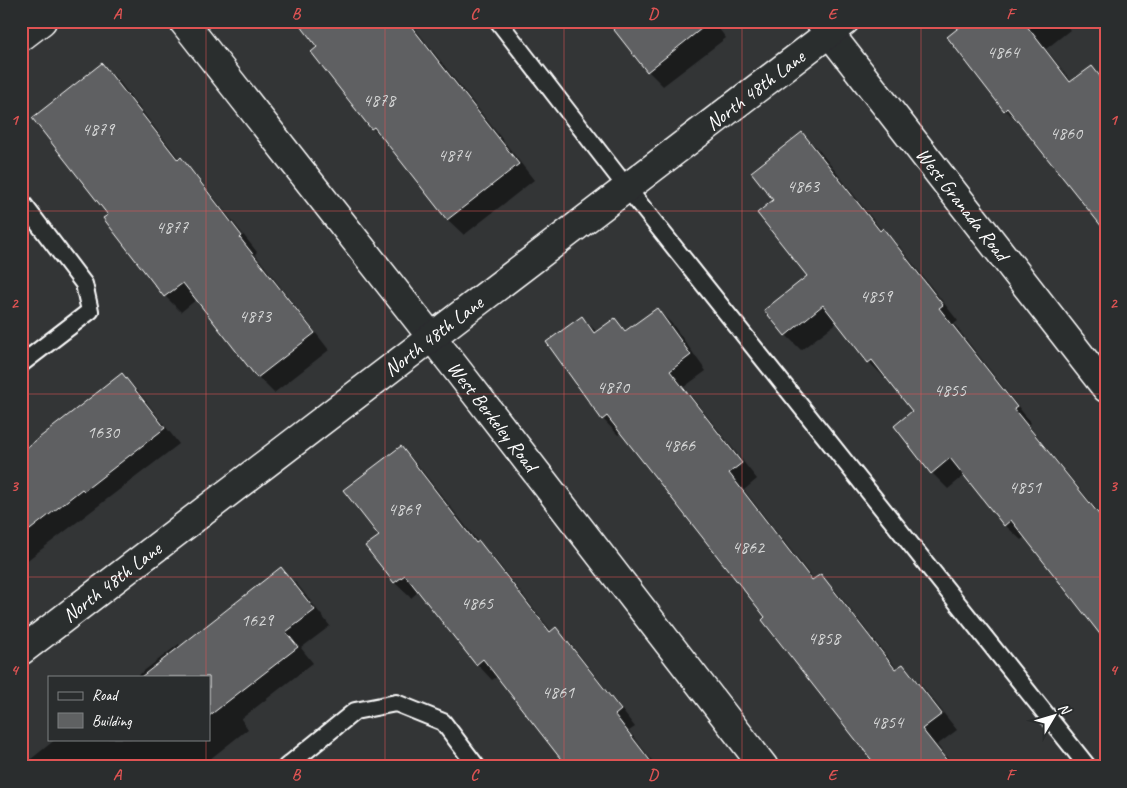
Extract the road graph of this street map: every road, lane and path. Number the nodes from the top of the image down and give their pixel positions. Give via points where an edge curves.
1 (42, 21) edge
2 (183, 21) edge
3 (498, 21) edge
4 (832, 25) edge
5 (21, 37) edge
6 (627, 188) junction
7 (21, 201) edge
8 (432, 337) junction
9 (21, 364) edge
10 (1106, 388) edge
11 (21, 651) edge
12 (286, 767) edge
13 (478, 767) edge
14 (764, 767) edge
15 (1088, 767) edge

1 - 5 street
2 - 8 street, West Berkeley Road
3 - 6 lane
4 - 6 street, North 48th Lane
4 - 10 street, West Granada Road
6 - 8 street, North 48th Lane
6 - 15 lane
7 - 9 lane via 84,284 90,311
8 - 11 street, North 48th Lane
8 - 14 street, West Berkeley Road
12 - 13 lane via 355,711 396,703 443,722

